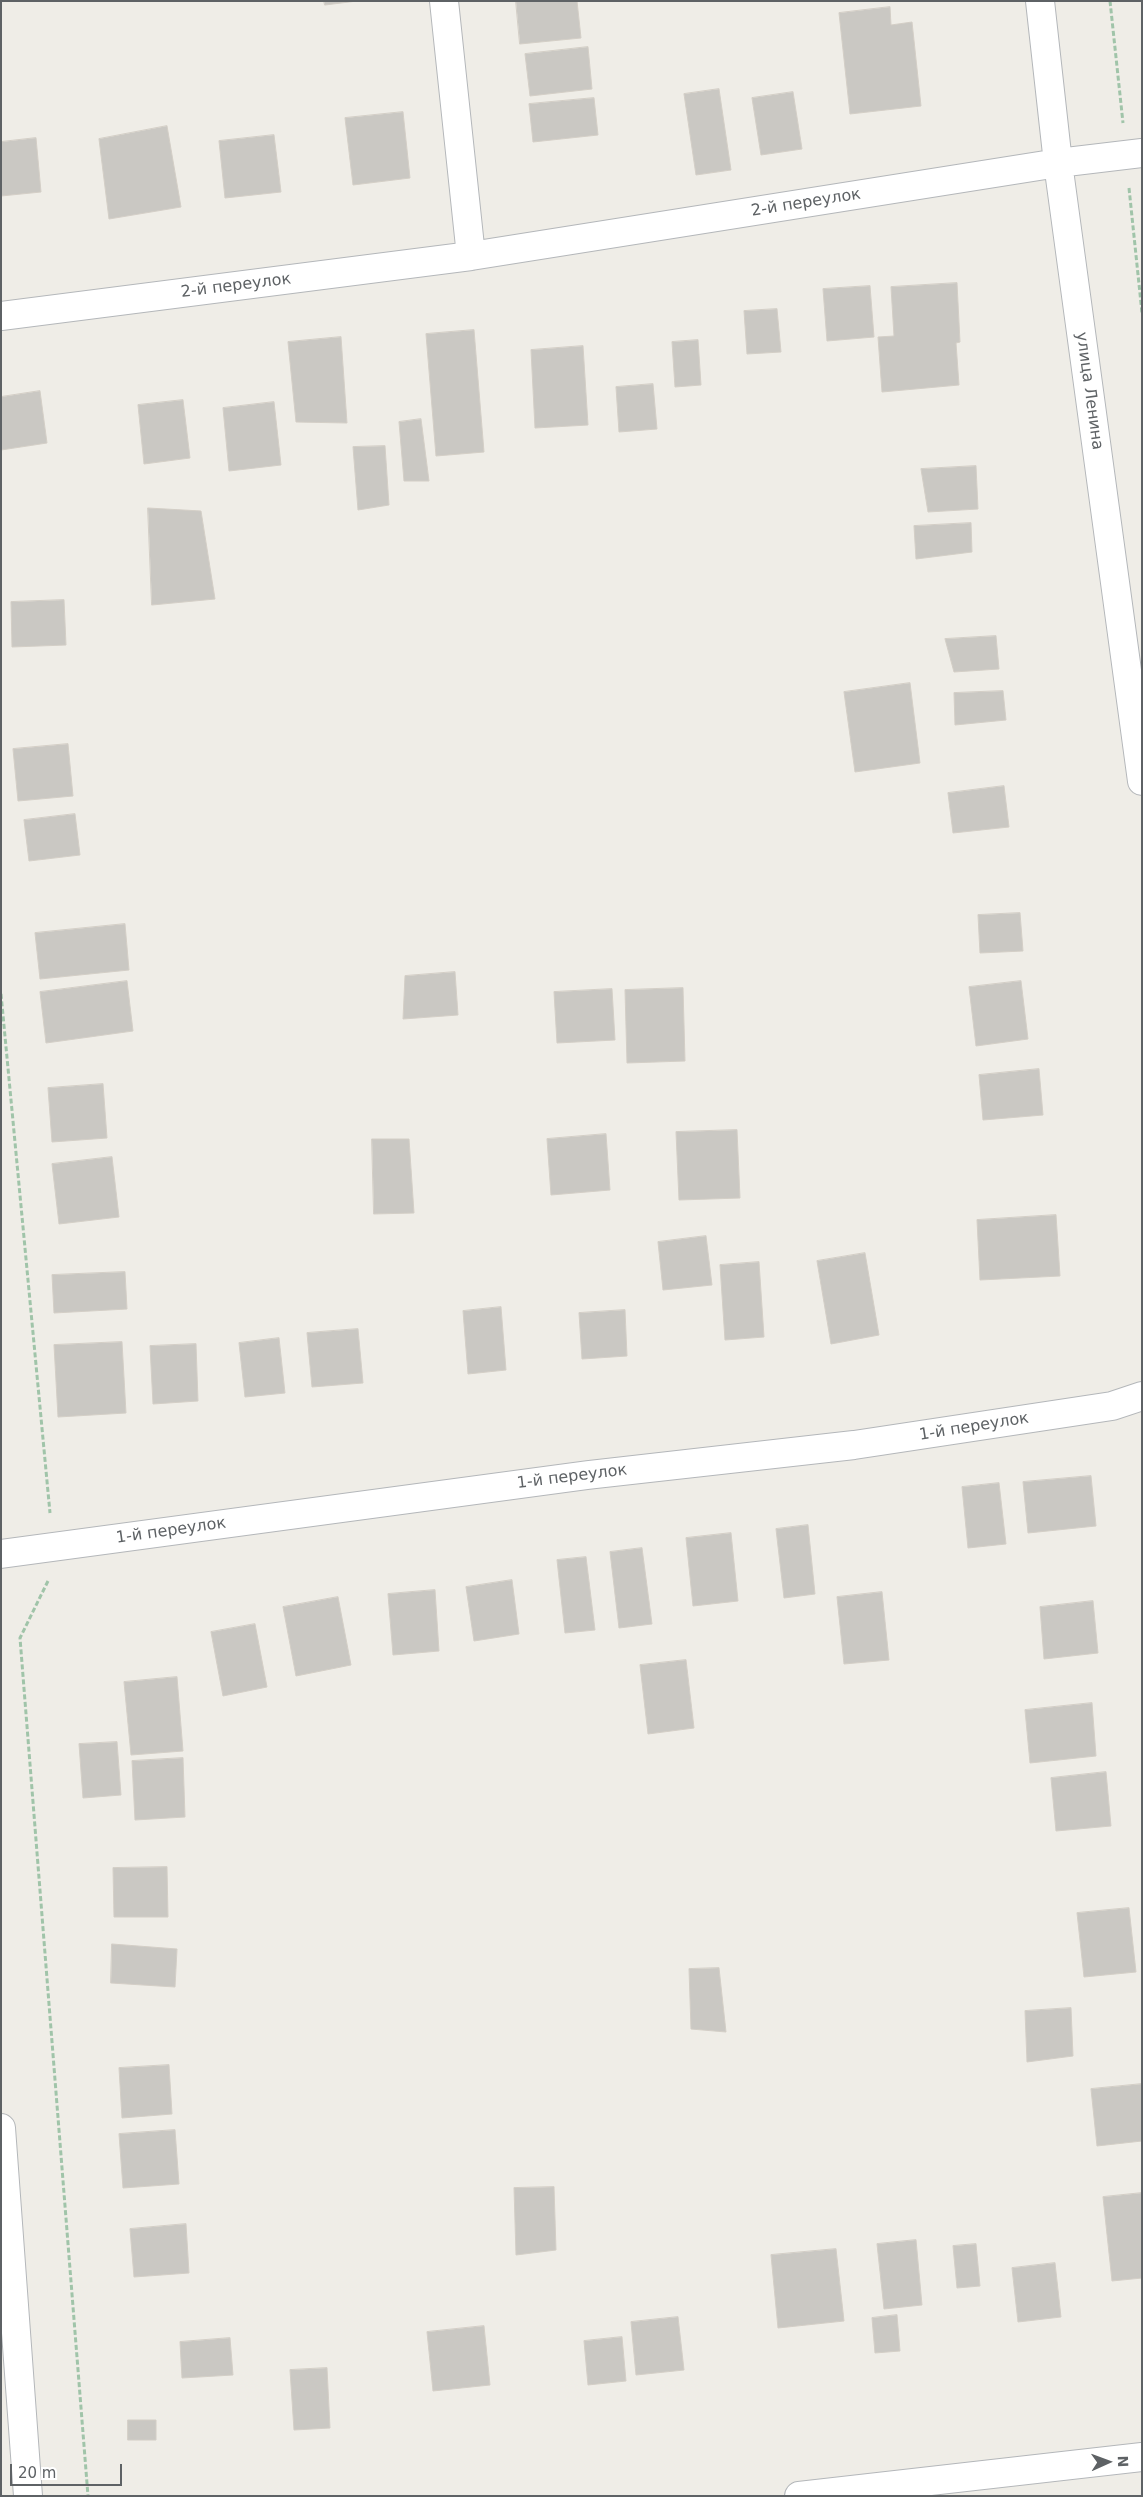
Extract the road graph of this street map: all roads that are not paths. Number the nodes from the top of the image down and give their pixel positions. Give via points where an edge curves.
1 (444, 1) edge
2 (1040, 1) edge
3 (1142, 153) edge
4 (1058, 163) junction
5 (471, 256) junction
6 (1, 316) edge
7 (1142, 781) edge
8 (1142, 1396) edge
9 (1, 1554) edge
10 (1, 2128) edge
11 (1142, 2457) edge
12 (28, 2496) edge
13 (800, 2496) edge

1 - 5 street
2 - 4 street, улица Ленина
3 - 4 street, 2-й переулок
4 - 5 street, 2-й переулок
4 - 7 street, улица Ленина
5 - 6 street, 2-й переулок
8 - 9 street, 1-й переулок via 1112,1406 854,1445 588,1475
10 - 12 street
11 - 13 street

